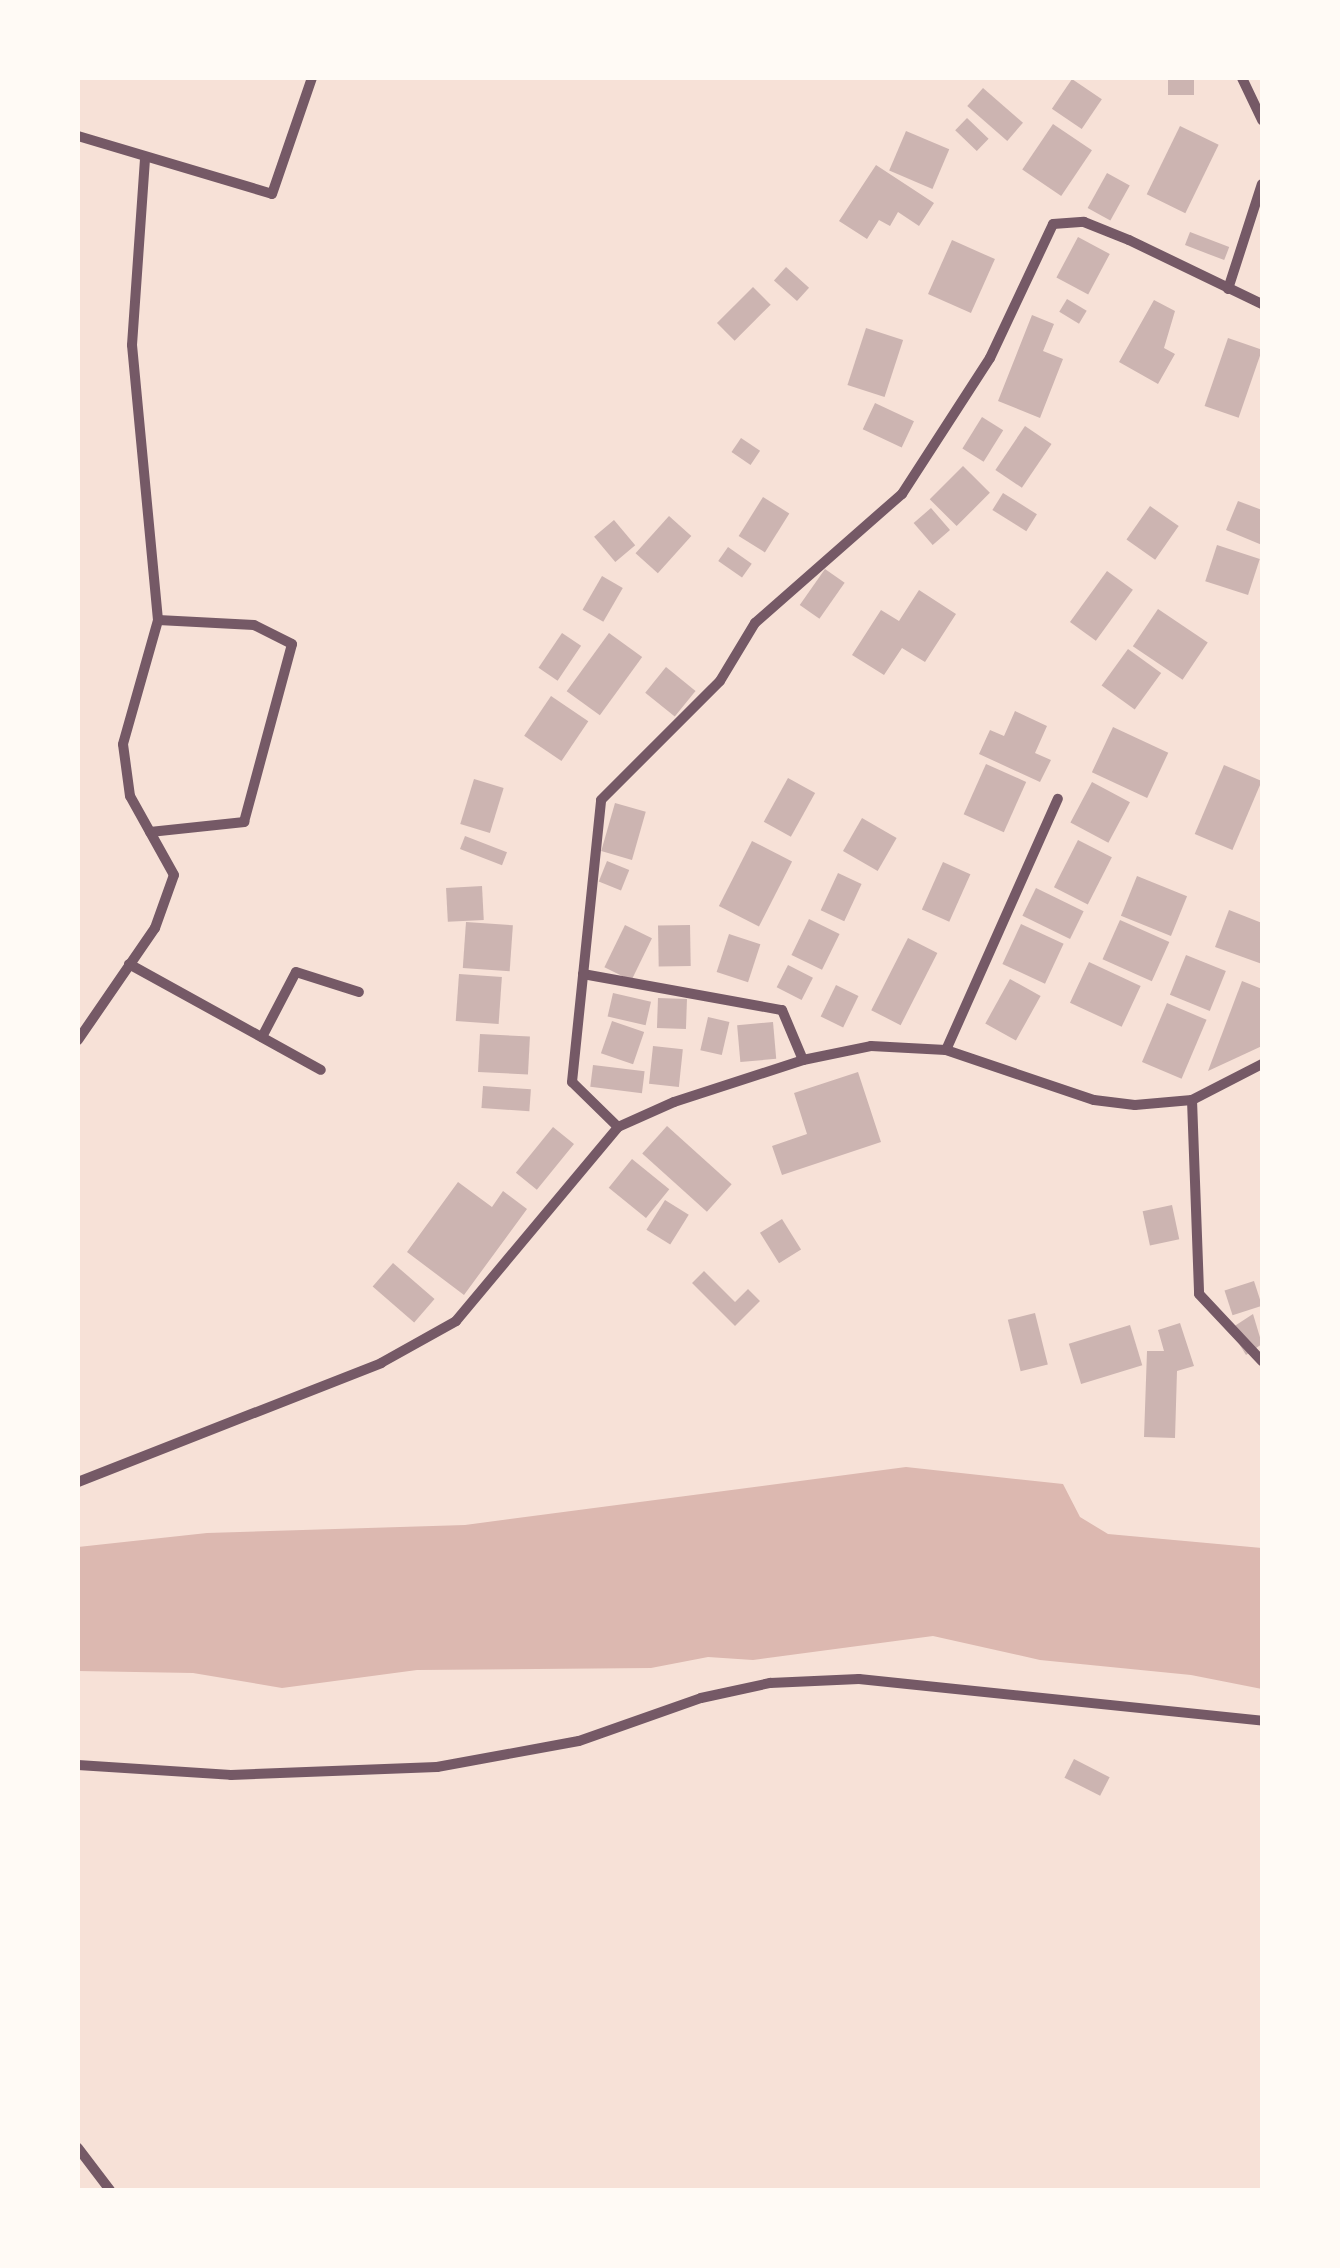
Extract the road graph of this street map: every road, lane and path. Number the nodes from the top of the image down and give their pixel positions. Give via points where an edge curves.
1 (312, 78) edge
2 (1242, 78) edge
3 (1262, 120) edge
4 (78, 136) edge
5 (145, 159) junction
6 (1262, 184) edge
7 (1228, 289) junction
8 (1262, 304) edge
9 (158, 620) junction
10 (1058, 798) dead end
11 (150, 832) junction
12 (129, 964) junction
13 (582, 974) junction
14 (358, 992) dead end
15 (262, 1038) junction
16 (78, 1040) edge
17 (946, 1050) junction
18 (803, 1060) junction
19 (1262, 1064) edge
20 (321, 1070) dead end
21 (1192, 1100) junction
22 (618, 1128) junction
23 (1262, 1361) edge
24 (78, 1482) edge
25 (1262, 1721) edge
26 (78, 1766) edge
27 (78, 2148) edge
28 (87, 2162) junction
29 (78, 2171) edge
30 (110, 2190) edge

1 - 5 street via 272,194
2 - 3 street
4 - 5 street
5 - 9 street via 132,345
6 - 7 street
7 - 8 street
7 - 13 street via 1099,228 1054,224 990,358 902,494 756,623 720,681 601,800
9 - 11 street via 123,744 130,796
9 - 11 street via 254,625 292,644 244,822
10 - 17 street
11 - 12 street via 174,875 155,928
12 - 15 street
12 - 16 street
13 - 18 street via 782,1010
13 - 22 street via 572,1082
14 - 15 street via 296,972
15 - 20 street
17 - 18 street via 871,1046
17 - 21 street via 1094,1100
18 - 22 street
19 - 21 street
21 - 23 street via 1199,1294
22 - 24 street via 456,1321 382,1363
25 - 26 street via 859,1680 806,1682 701,1698 579,1742 474,1763 232,1775
27 - 28 street
28 - 29 street
28 - 30 street

